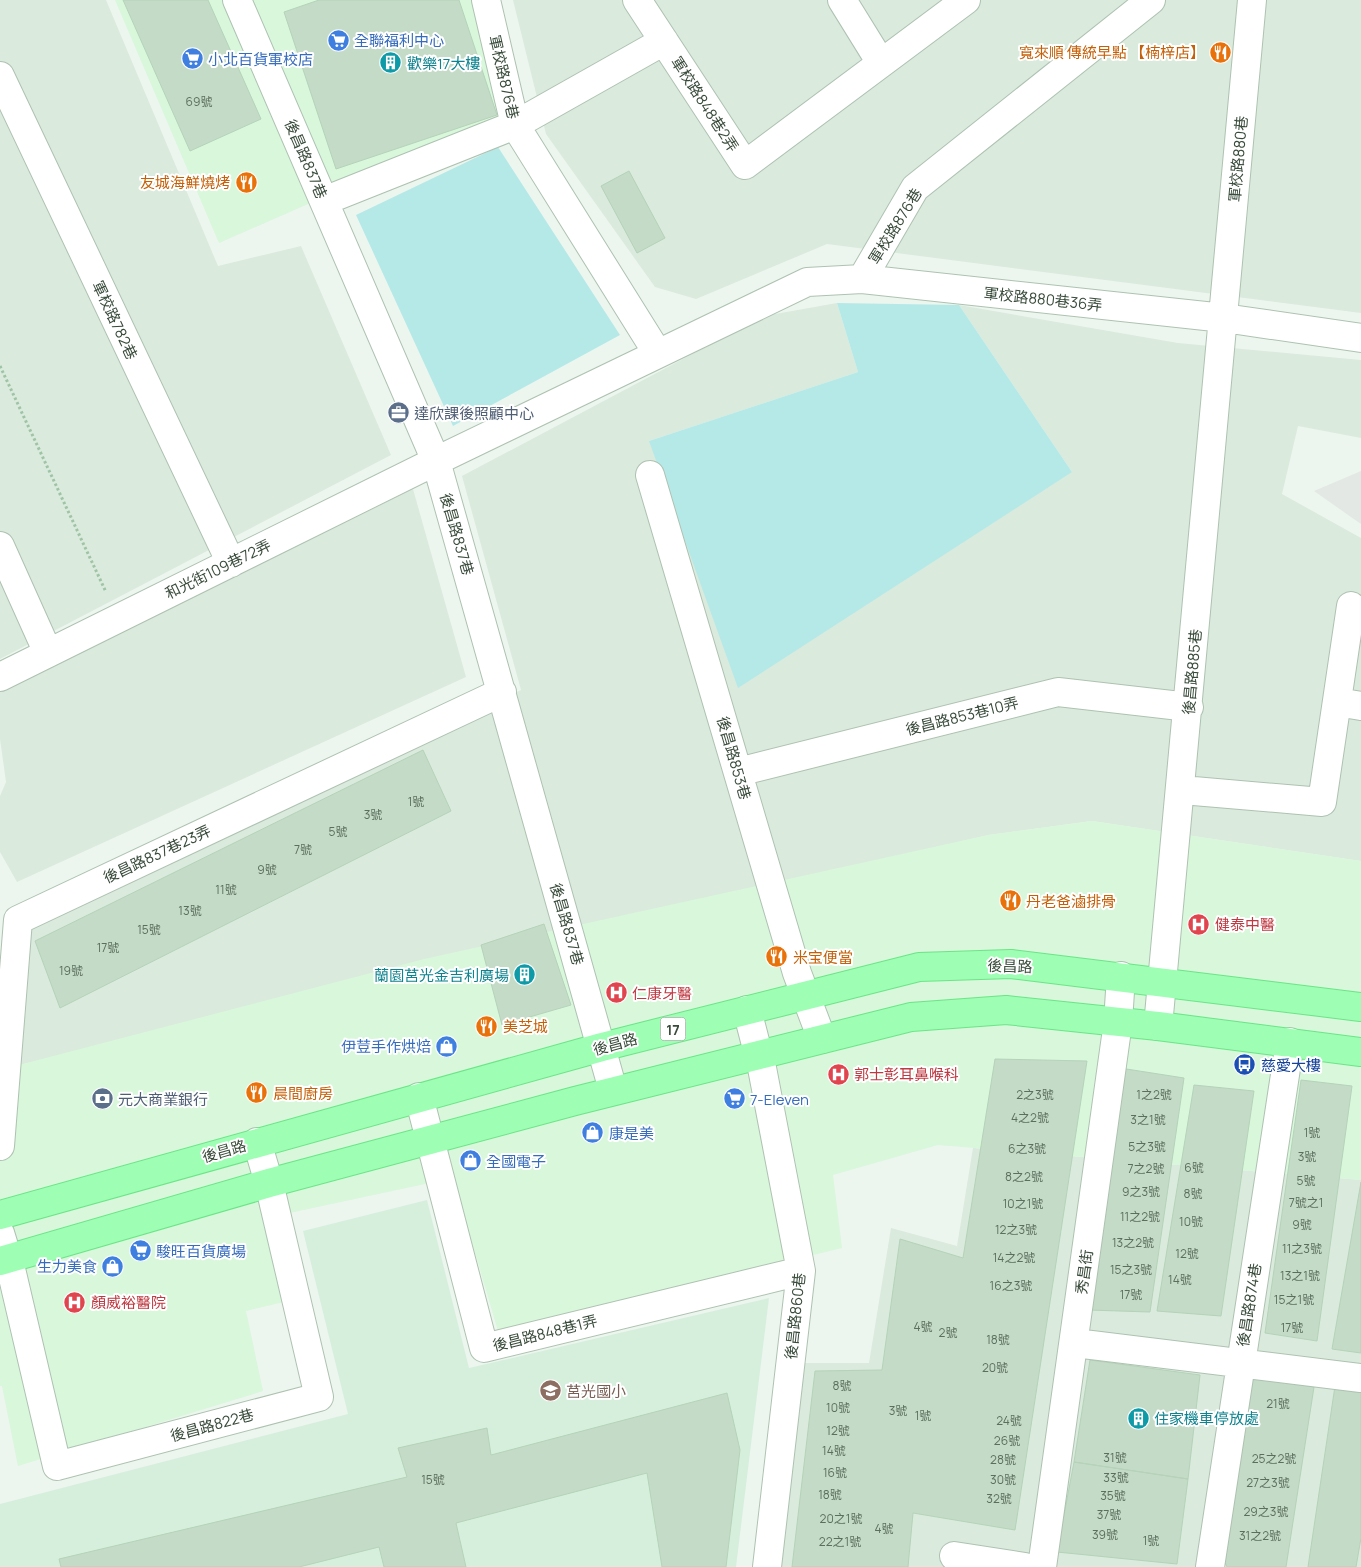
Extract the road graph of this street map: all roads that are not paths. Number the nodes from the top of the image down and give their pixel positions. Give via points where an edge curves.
1 (237, 0) edge
2 (486, 0) edge
3 (637, 0) edge
4 (842, 0) edge
5 (966, 0) edge
6 (1151, 0) edge
7 (1252, 0) edge
8 (664, 41) junction
9 (881, 64) junction
10 (0, 76) edge
11 (515, 124) junction
12 (324, 201) junction
13 (862, 279) junction
14 (1224, 318) junction
15 (1361, 338) edge
16 (658, 354) junction
17 (436, 461) junction
18 (650, 475) dead end
19 (0, 546) edge
20 (230, 563) junction
21 (1351, 606) dead end
22 (48, 653) junction
23 (0, 677) edge
24 (502, 692) junction
25 (1349, 704) edge
26 (1189, 707) junction
27 (738, 772) junction
28 (1182, 790) junction
29 (1121, 976) junction
30 (1164, 982) junction
31 (804, 996) junction
32 (1361, 1007) edge
33 (747, 1010) junction
34 (1118, 1022) junction
35 (1158, 1026) junction
36 (822, 1039) junction
37 (1290, 1042) junction
38 (602, 1047) junction
39 (1361, 1052) edge
40 (758, 1055) junction
41 (613, 1090) junction
42 (419, 1097) junction
43 (430, 1140) junction
44 (257, 1142) junction
45 (0, 1146) edge
46 (269, 1183) junction
47 (0, 1215) edge
48 (3, 1251) edge
49 (801, 1270) junction
50 (1075, 1343) junction
51 (1240, 1363) junction
52 (1361, 1378) edge
53 (954, 1556) dead end
54 (767, 1567) edge
55 (1025, 1567) edge
56 (1042, 1567) edge
57 (1210, 1567) edge

1 - 12 lane, 後昌路837巷
2 - 11 lane, 軍校路876巷
3 - 8 lane, 軍校路848巷2弄
4 - 9 lane
5 - 9 lane
6 - 13 lane, 軍校路876巷 via 915,188
7 - 14 lane, 軍校路880巷
8 - 9 lane, 軍校路848巷2弄 via 745,165
8 - 11 lane
10 - 20 lane, 軍校路782巷
11 - 12 lane
11 - 16 lane, 軍校路876巷
12 - 17 lane, 後昌路837巷
13 - 14 lane, 軍校路880巷36弄
13 - 16 lane, 軍校路876巷 via 807,282
14 - 15 lane, 軍校路880巷36弄
14 - 26 lane, 後昌路885巷
16 - 17 lane, 軍校路876巷
17 - 20 lane, 和光街109巷72弄
17 - 24 lane, 後昌路837巷
18 - 27 lane, 後昌路853巷
19 - 22 lane
20 - 22 lane, 和光街109巷72弄
21 - 25 lane
22 - 23 lane, 和光街109巷72弄
24 - 38 lane, 後昌路837巷
24 - 45 lane, 後昌路837巷23弄 via 18,920
25 - 28 lane via 1322,802
26 - 27 lane, 後昌路853巷10弄 via 1058,692
26 - 28 lane, 後昌路885巷
27 - 31 lane, 後昌路853巷
28 - 30 lane, 後昌路885巷
29 - 30 main road, 後昌路 / 17
29 - 31 main road, 後昌路 / 17 via 1011,964 920,967
29 - 34 lane, 秀昌街
30 - 32 main road, 後昌路 / 17
30 - 35 lane, 後昌路885巷
31 - 33 main road, 後昌路 / 17
31 - 36 lane, 後昌路853巷
33 - 38 main road, 後昌路 / 17
33 - 40 lane, 後昌路860巷
34 - 35 main road
34 - 36 main road via 1006,1010 911,1018
34 - 50 lane, 秀昌街
35 - 37 main road
36 - 40 main road
37 - 39 main road
37 - 51 lane, 後昌路874巷
38 - 41 lane, 後昌路837巷
38 - 42 main road, 後昌路 / 17
40 - 41 main road
40 - 49 lane, 後昌路860巷
41 - 43 main road
42 - 43 lane, 後昌路848巷1弄
42 - 44 main road, 後昌路 / 17
43 - 46 main road
43 - 49 lane, 後昌路848巷1弄 via 484,1348
44 - 46 lane, 後昌路822巷
44 - 47 main road, 後昌路 / 17
46 - 48 main road
46 - 48 lane, 後昌路822巷 via 319,1398 57,1466
49 - 54 lane, 後昌路860巷
50 - 51 lane
50 - 56 lane, 秀昌街
51 - 52 lane
51 - 57 lane, 後昌路874巷
53 - 55 lane

